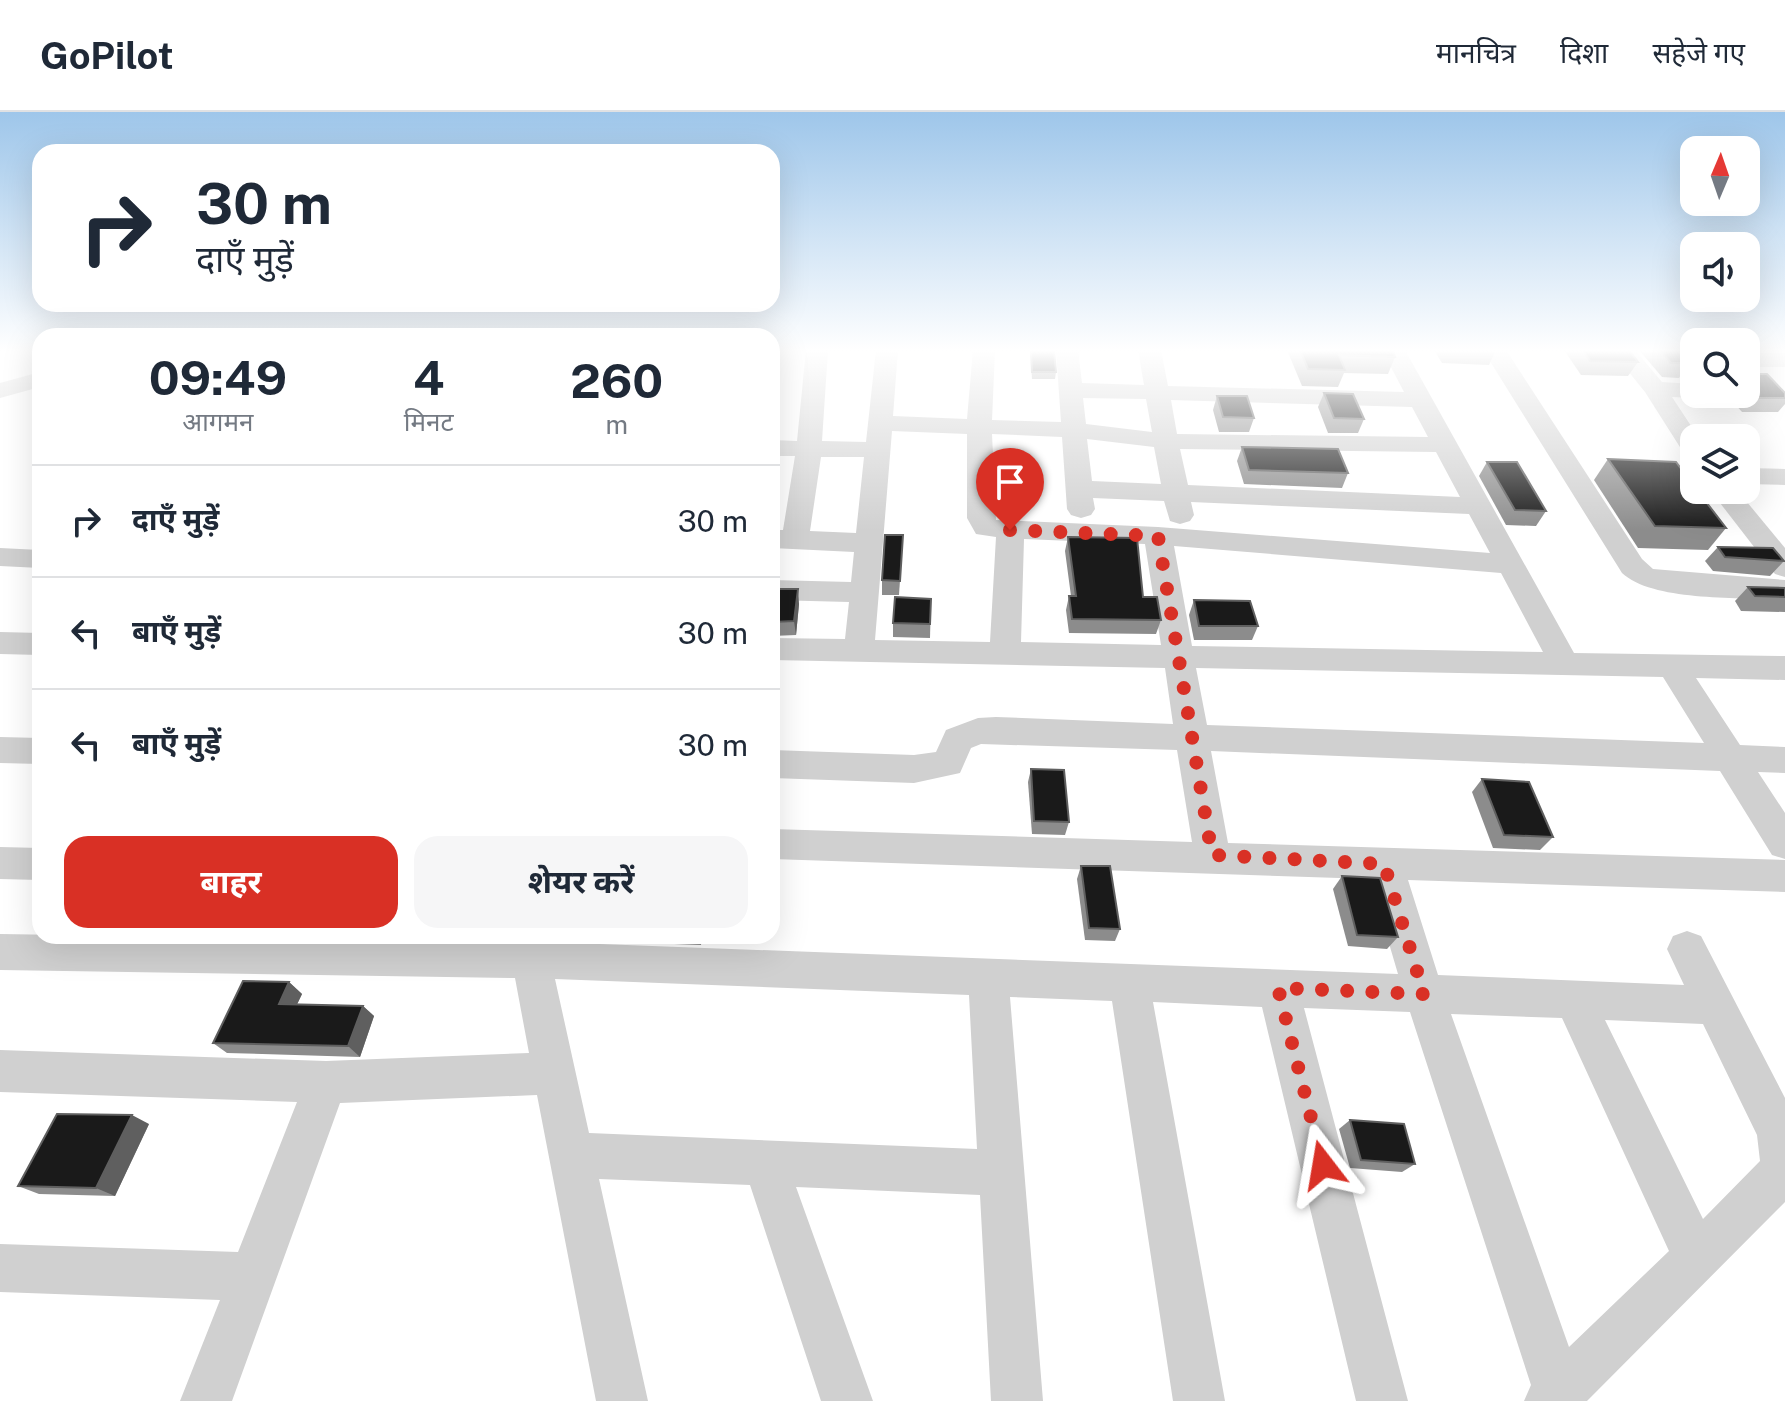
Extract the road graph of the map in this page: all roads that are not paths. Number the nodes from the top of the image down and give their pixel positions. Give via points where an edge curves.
1 (812, 410) edge
2 (883, 410) edge
3 (980, 410) edge
4 (1073, 410) edge
5 (1161, 410) edge
6 (1427, 410) edge
7 (1532, 410) edge
8 (1669, 410) edge
9 (882, 423) junction
10 (979, 425) junction
11 (1680, 428) edge
12 (1074, 430) junction
13 (1167, 441) junction
14 (1446, 445) junction
15 (780, 448) edge
16 (809, 449) junction
17 (878, 450) junction
18 (1569, 468) junction
19 (1680, 473) edge
20 (1760, 476) edge
21 (1785, 477) edge
22 (1081, 489) junction
23 (1178, 494) junction
24 (1734, 504) edge
25 (1477, 506) junction
26 (1010, 530) junction
27 (1082, 532) junction
28 (1170, 537) junction
29 (783, 540) edge
30 (869, 543) junction
31 (0, 557) edge
32 (32, 559) edge
33 (1509, 564) junction
34 (1785, 567) edge
35 (780, 590) edge
36 (1785, 590) edge
37 (865, 592) junction
38 (0, 643) edge
39 (32, 644) edge
40 (780, 649) edge
41 (859, 650) junction
42 (1005, 653) junction
43 (1178, 656) junction
44 (1565, 664) junction
45 (1672, 666) junction
46 (1785, 668) edge
47 (1192, 739) junction
48 (0, 750) edge
49 (32, 751) edge
50 (1733, 759) junction
51 (1785, 760) edge
52 (780, 764) edge
53 (780, 844) edge
54 (1785, 844) edge
55 (1212, 855) junction
56 (0, 863) edge
57 (32, 864) edge
58 (1384, 864) junction
59 (1785, 876) edge
60 (71, 946) edge
61 (529, 948) edge
62 (1687, 949) dead end
63 (0, 952) edge
64 (988, 977) junction
65 (1129, 983) junction
66 (1278, 988) junction
67 (1424, 994) junction
68 (1574, 999) junction
69 (1714, 1005) junction
70 (0, 1071) edge
71 (554, 1073) junction
72 (326, 1082) junction
73 (1782, 1136) edge
74 (571, 1155) junction
75 (765, 1163) junction
76 (1001, 1173) junction
77 (1696, 1256) junction
78 (0, 1268) edge
79 (253, 1277) junction
80 (1554, 1397) edge
81 (206, 1401) edge
82 (622, 1401) edge
83 (847, 1401) edge
84 (1017, 1401) edge
85 (1199, 1401) edge
86 (1382, 1401) edge

1 - 16 street
2 - 9 street
3 - 10 street
4 - 12 street
5 - 13 street
6 - 14 street
7 - 18 street
8 - 11 street
9 - 10 street
9 - 17 street
10 - 12 street
10 - 26 street via 981,518 986,528
12 - 13 street
12 - 22 street
13 - 14 street
13 - 23 street
14 - 25 street
15 - 16 street
16 - 17 street
16 - 29 street
17 - 30 street
18 - 19 street
18 - 36 street via 1643,576 1661,582
20 - 21 street
22 - 23 street
22 - 27 street
23 - 25 street
23 - 28 street
24 - 34 street
25 - 33 street
26 - 27 street
26 - 42 street
27 - 28 street
28 - 33 street
28 - 43 street
29 - 30 street
30 - 37 street
31 - 32 street
33 - 44 street
35 - 37 street
37 - 41 street
38 - 39 street
40 - 41 street
41 - 42 street
42 - 43 street
43 - 44 street
43 - 47 street
44 - 45 street
45 - 46 street
45 - 50 street
47 - 50 street
47 - 52 street via 978,731 958,739 948,763 914,769
47 - 55 street
48 - 49 street
50 - 51 street
50 - 54 street
53 - 55 street
55 - 58 street
56 - 57 street
58 - 59 street
58 - 67 street
60 - 61 street
60 - 63 street
61 - 64 street
61 - 71 street
62 - 69 street
64 - 65 street
64 - 76 street
65 - 66 street
65 - 85 street
66 - 67 street
66 - 86 street
67 - 68 street
67 - 80 street
68 - 69 street
68 - 77 street
69 - 73 street
70 - 72 street
71 - 72 street
71 - 74 street
72 - 79 street
73 - 77 street via 1784,1168
74 - 75 street
74 - 82 street
75 - 76 street
75 - 83 street
76 - 84 street
77 - 80 street
78 - 79 street
79 - 81 street

